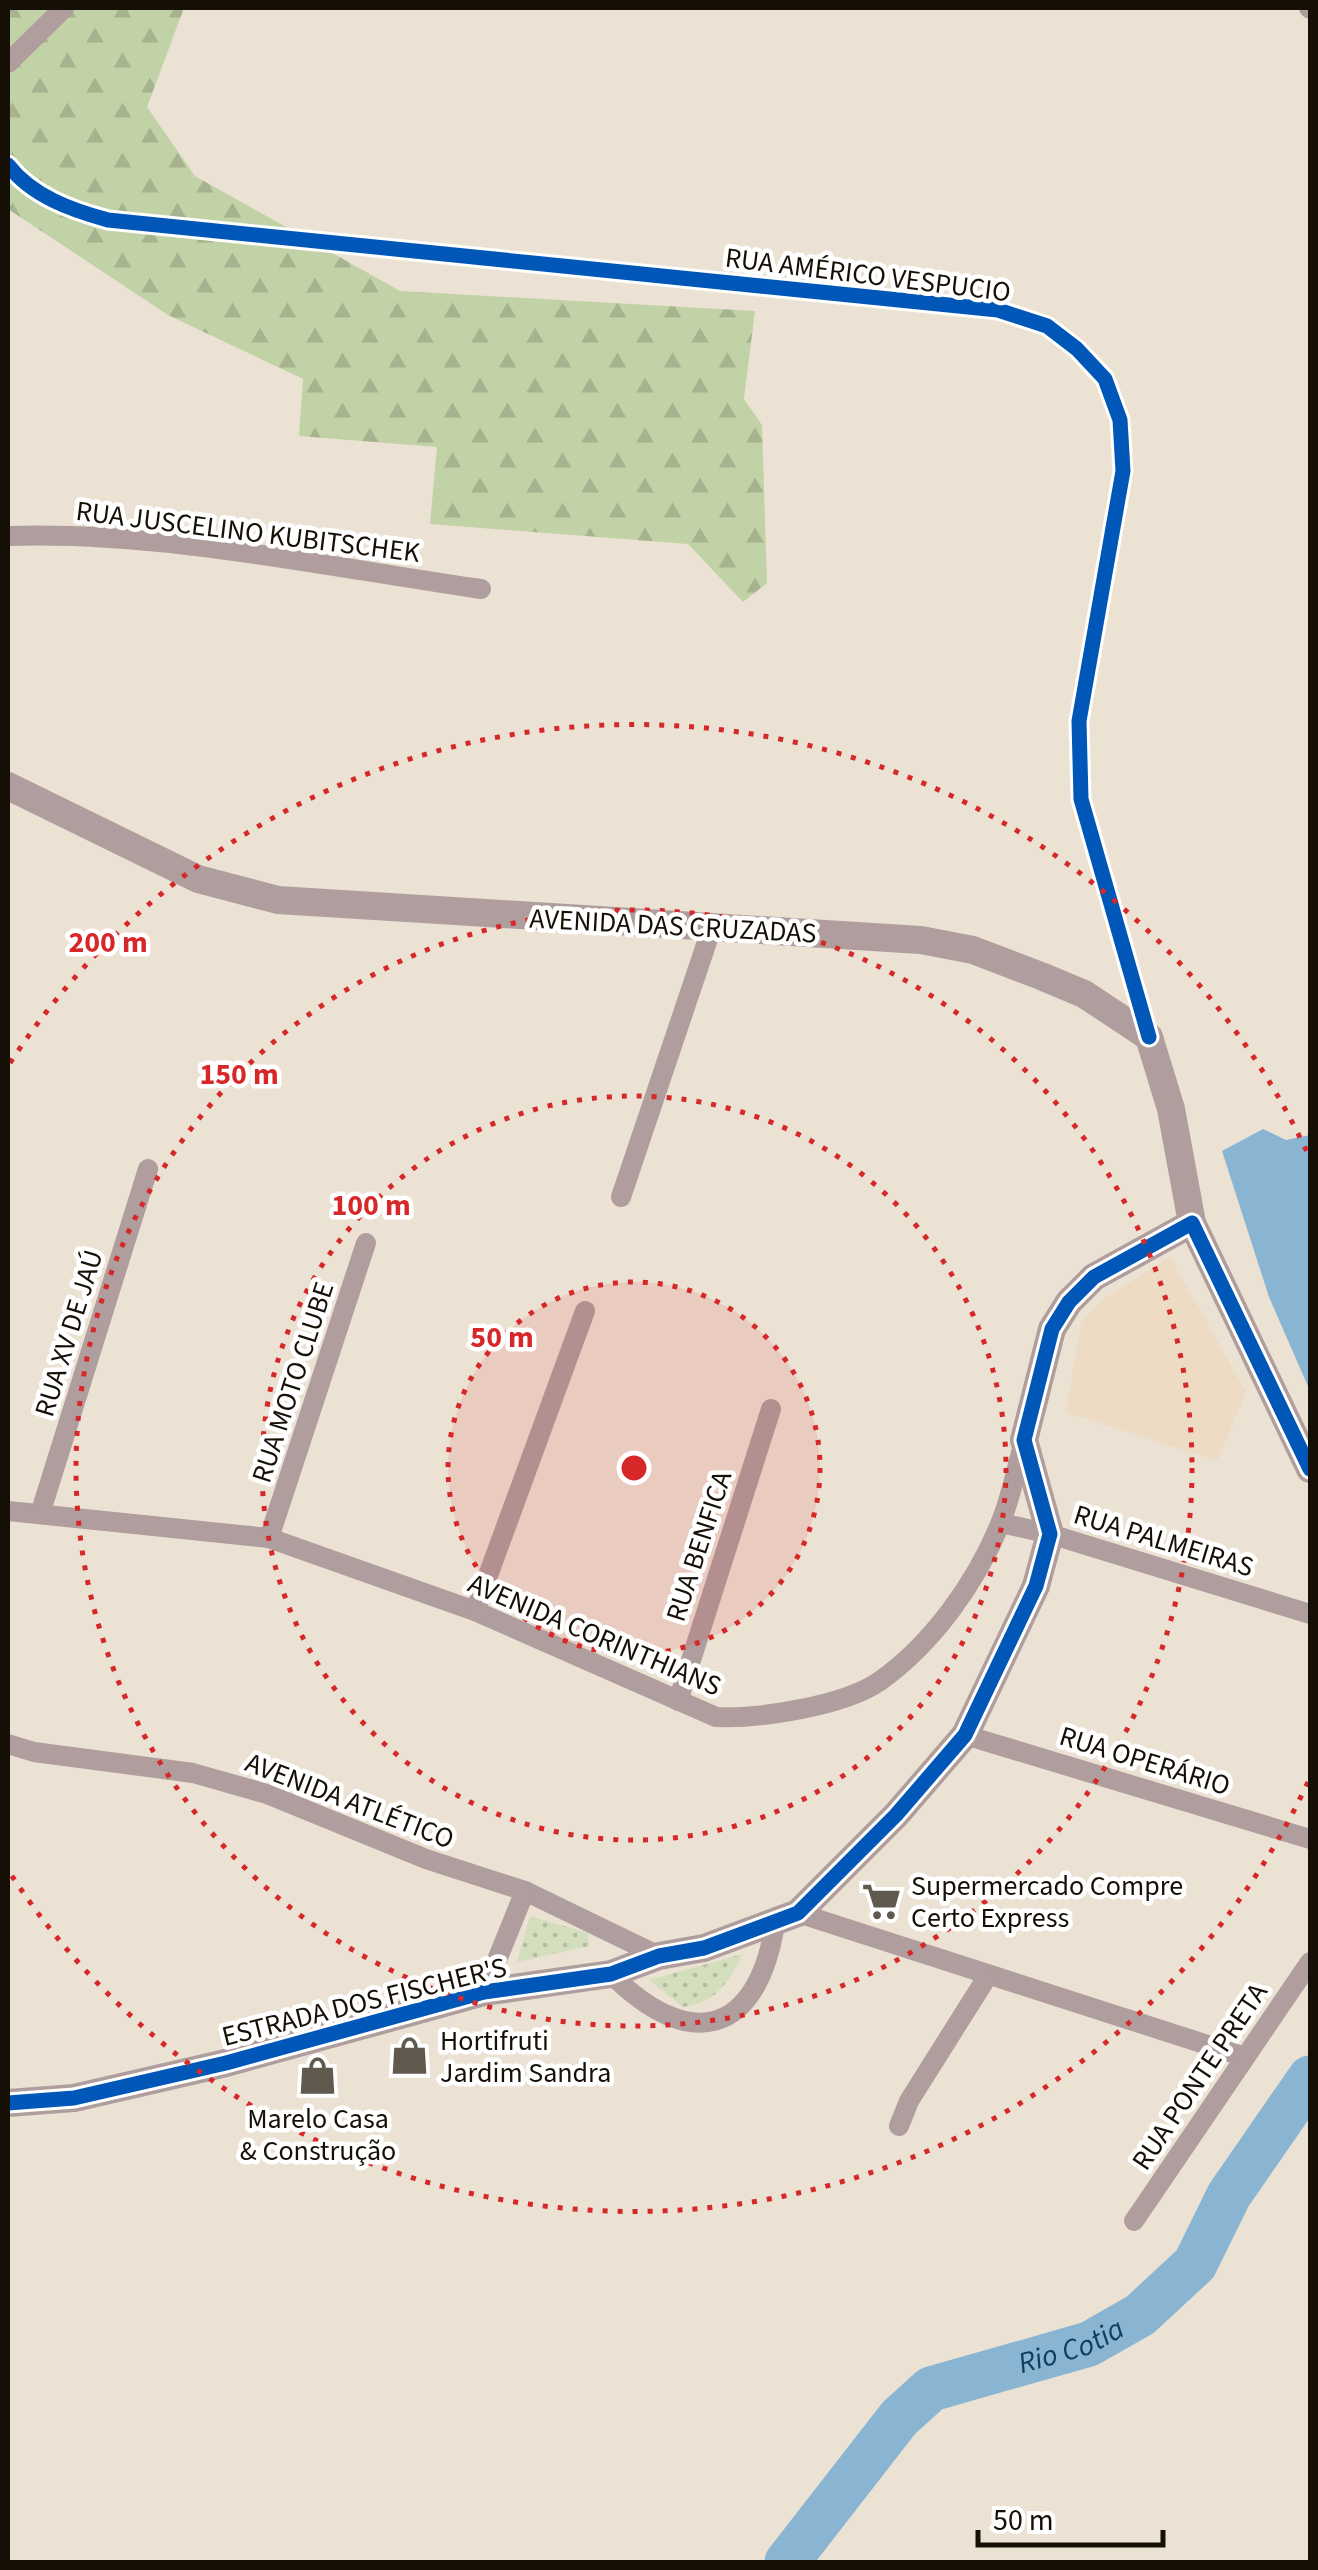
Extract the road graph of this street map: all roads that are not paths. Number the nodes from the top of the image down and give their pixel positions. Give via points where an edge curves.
1 (64, 8) edge
2 (8, 63) edge
3 (8, 165) edge
4 (8, 536) edge
5 (481, 589) dead end
6 (8, 786) edge
7 (712, 927) junction
8 (1149, 1037) junction
9 (148, 1170) dead end
10 (620, 1197) dead end
11 (1192, 1223) junction
12 (366, 1243) dead end
13 (585, 1311) dead end
14 (772, 1409) dead end
15 (1024, 1440) junction
16 (1310, 1469) edge
17 (8, 1511) edge
18 (40, 1514) junction
19 (1001, 1523) junction
20 (1050, 1534) junction
21 (269, 1538) junction
22 (475, 1612) junction
23 (1310, 1614) edge
24 (678, 1701) junction
25 (965, 1735) junction
26 (8, 1744) edge
27 (1310, 1838) edge
28 (524, 1891) junction
29 (786, 1919) junction
30 (659, 1956) junction
31 (1310, 1962) edge
32 (611, 1974) junction
33 (988, 1977) junction
34 (484, 1992) junction
35 (1245, 2057) junction
36 (8, 2103) edge
37 (899, 2126) dead end
38 (1134, 2221) dead end

1 - 2 street
3 - 8 street, RUA AMÉRICO VESPUCIO via 42,195 108,220 998,310 1047,326 1105,380 1115,406 1123,471 1079,721 1081,799
4 - 5 street, RUA JUSCELINO KUBITSCHEK via 148,544
6 - 7 street, AVENIDA DAS CRUZADAS via 198,879 278,900
7 - 8 street, AVENIDA DAS CRUZADAS via 921,940 973,950 1084,994
7 - 10 street
8 - 11 street via 1172,1109
9 - 18 street, RUA XV DE JAÚ
11 - 15 street via 1094,1277 1069,1302 1052,1330
11 - 16 street
12 - 21 street, RUA MOTO CLUBE
13 - 22 street
14 - 24 street, RUA BENFICA
15 - 19 street, AVENIDA CORINTHIANS
15 - 20 street
17 - 18 street, AVENIDA CORINTHIANS
18 - 21 street, AVENIDA CORINTHIANS
19 - 20 street, RUA PALMEIRAS
19 - 24 street, AVENIDA CORINTHIANS via 968,1587 928,1637 878,1683 755,1719 716,1717
20 - 23 street, RUA PALMEIRAS
20 - 25 street, ESTRADA DOS FISCHER'S via 1036,1586
21 - 22 street, AVENIDA CORINTHIANS
22 - 24 street, AVENIDA CORINTHIANS
25 - 27 street, RUA OPERÁRIO
25 - 29 street, ESTRADA DOS FISCHER'S via 883,1829
26 - 28 street, AVENIDA ATLÉTICO via 212,1778
28 - 30 street, AVENIDA ATLÉTICO
28 - 34 street
29 - 30 street, ESTRADA DOS FISCHER'S
29 - 32 street via 747,2001 715,2022 664,2015
29 - 33 street
30 - 32 street, ESTRADA DOS FISCHER'S
31 - 35 street, RUA PONTE PRETA
32 - 34 street, ESTRADA DOS FISCHER'S
33 - 35 street
33 - 37 street via 908,2101
34 - 36 street, ESTRADA DOS FISCHER'S via 207,2067 74,2098
35 - 38 street, RUA PONTE PRETA

